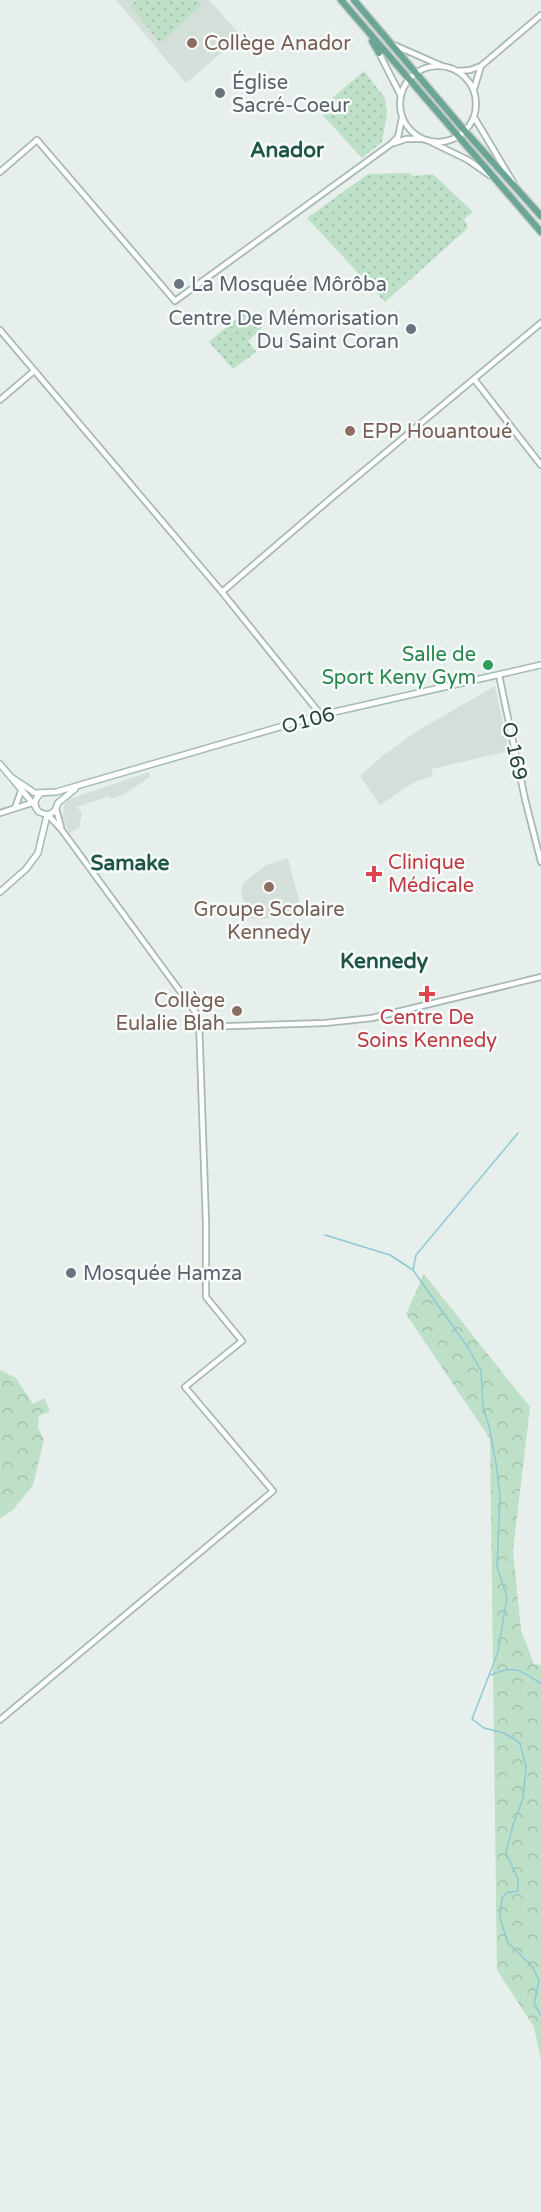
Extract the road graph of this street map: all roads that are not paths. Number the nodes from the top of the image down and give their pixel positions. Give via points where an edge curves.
1 (341, 0) edge
2 (354, 0) edge
3 (541, 15) edge
4 (368, 32) junction
5 (393, 45) junction
6 (379, 53) joint
7 (481, 66) junction
8 (444, 67) junction
9 (457, 71) junction
10 (417, 73) junction
11 (409, 80) junction
12 (474, 91) junction
13 (401, 97) junction
14 (474, 117) junction
15 (402, 118) junction
16 (465, 131) junction
17 (458, 137) junction
18 (423, 139) junction
19 (429, 141) junction
20 (391, 144) junction
21 (0, 172) edge
22 (495, 179) junction
23 (516, 187) junction
24 (541, 216) edge
25 (541, 232) edge
26 (541, 323) edge
27 (0, 330) edge
28 (34, 371) junction
29 (474, 379) junction
30 (0, 400) edge
31 (541, 465) edge
32 (222, 592) junction
33 (541, 665) edge
34 (499, 675) junction
35 (321, 716) junction
36 (0, 764) edge
37 (11, 777) junction
38 (79, 786) junction
39 (21, 790) junction
40 (52, 793) junction
41 (41, 794) junction
42 (34, 804) junction
43 (57, 806) junction
44 (15, 808) junction
45 (39, 812) junction
46 (0, 813) edge
47 (47, 815) junction
48 (62, 829) junction
49 (44, 830) junction
50 (541, 861) edge
51 (0, 891) edge
52 (541, 977) edge
53 (199, 1027) junction
54 (0, 1720) edge

1 - 4 main road
2 - 5 main road
3 - 7 street
4 - 6 main road
4 - 11 main road
5 - 8 street
5 - 10 main road
6 - 13 street
7 - 9 street
7 - 12 street
8 - 9 street
8 - 10 street
9 - 12 street
10 - 11 street
10 - 16 main road
11 - 13 street
11 - 17 main road
12 - 14 street
13 - 15 street
14 - 16 street
14 - 23 street
15 - 18 street
15 - 20 street via 398,137
16 - 17 street
16 - 23 main road
17 - 19 street
17 - 22 main road
18 - 19 street
18 - 20 street
19 - 22 street
20 - 21 street via 175,301 37,140
22 - 25 main road
23 - 24 main road
26 - 29 street
27 - 28 street
28 - 30 street
28 - 32 street
29 - 31 street
29 - 32 street
32 - 35 street
33 - 34 main road, O106
34 - 35 main road, O106
34 - 50 street, O 169
35 - 38 main road, O106
36 - 37 main road
37 - 39 main road
37 - 41 main road
38 - 40 main road, O106
38 - 43 main road
39 - 42 main road
39 - 44 street
40 - 41 main road
40 - 43 main road
41 - 42 main road
42 - 44 street
42 - 45 main road
43 - 47 main road
43 - 48 street
44 - 46 street
45 - 47 main road
45 - 49 main road
47 - 48 street
47 - 49 main road
48 - 53 street via 196,1013
49 - 51 main road via 33,861
52 - 53 street via 372,1018
53 - 54 street via 206,1297 242,1341 185,1387 273,1491

